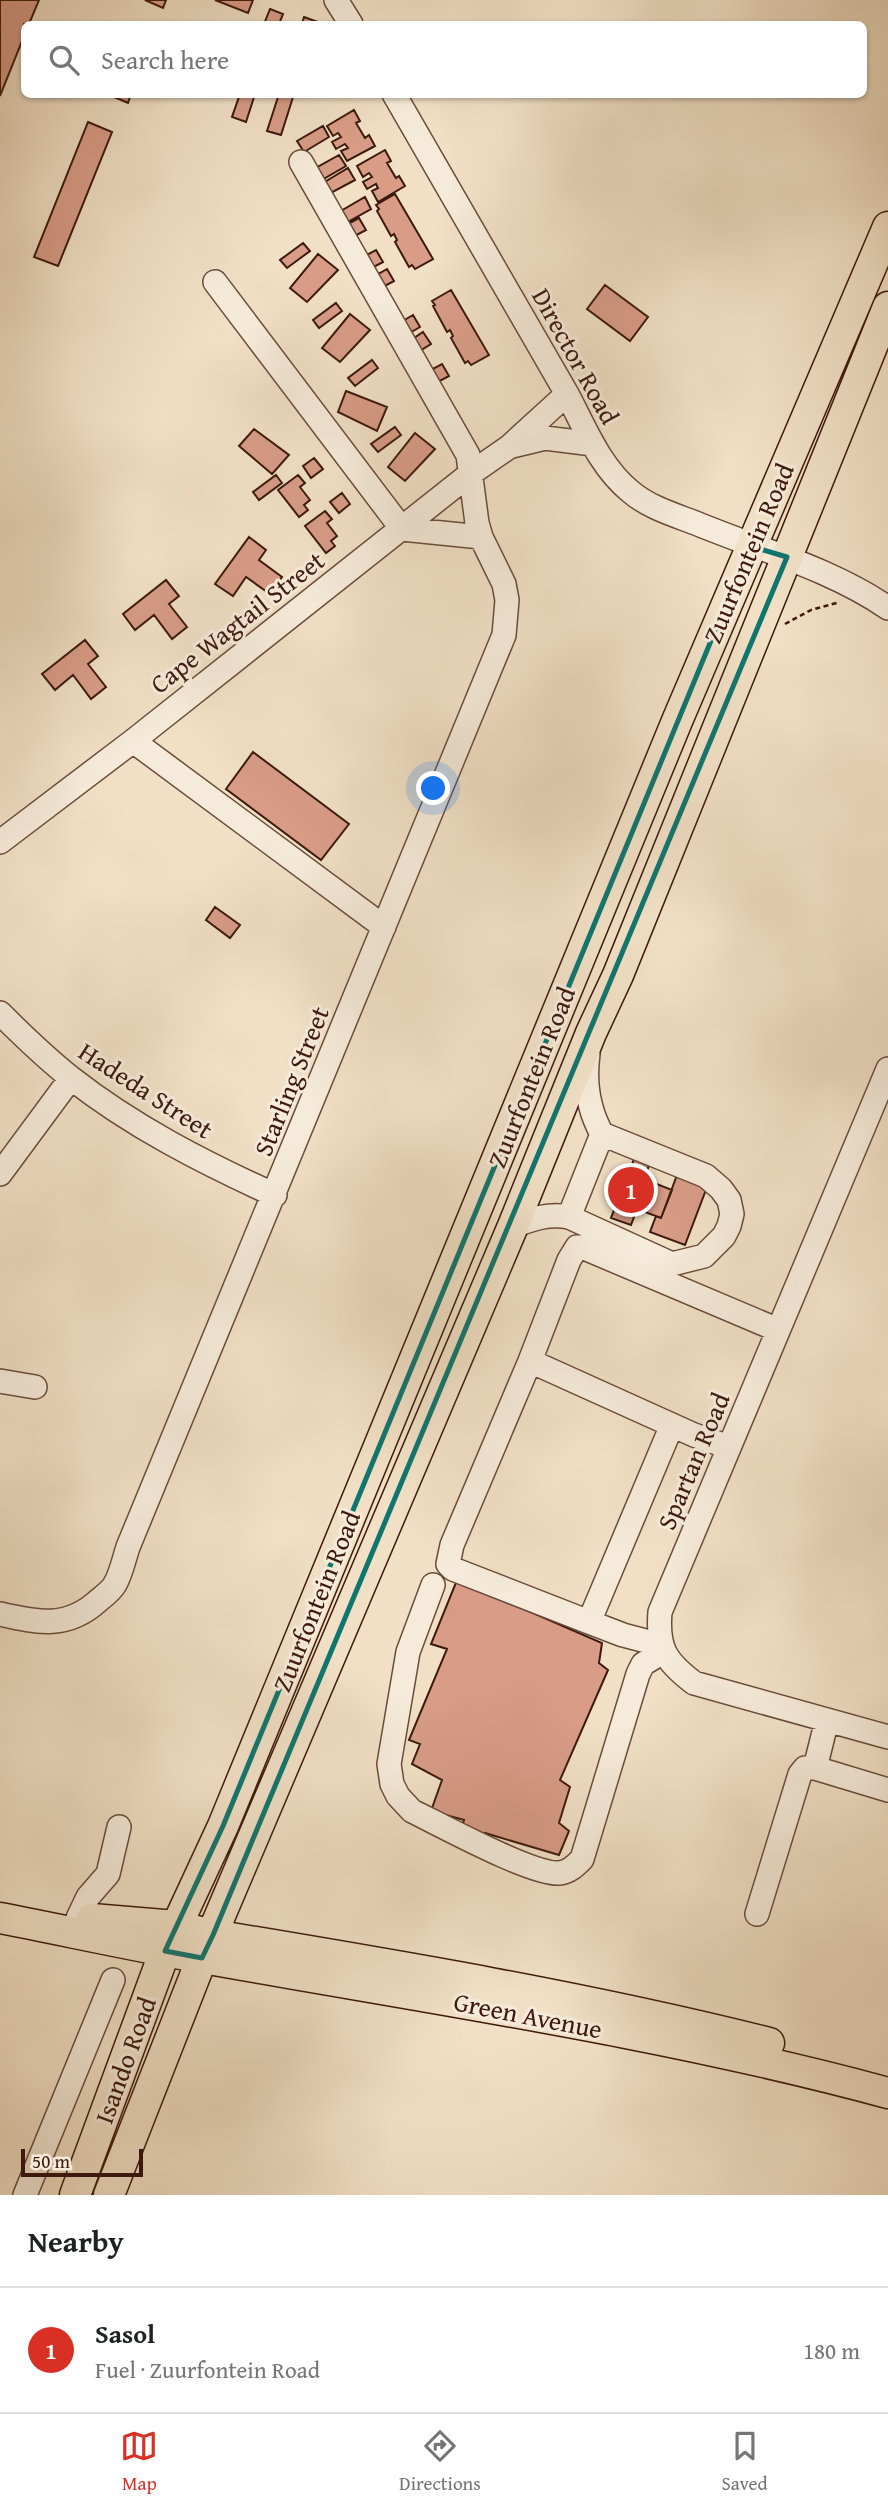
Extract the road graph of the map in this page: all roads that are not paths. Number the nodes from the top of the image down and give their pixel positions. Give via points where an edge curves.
1 (396, 98) edge
2 (301, 162) dead end
3 (888, 228) edge
4 (215, 282) dead end
5 (888, 307) edge
6 (568, 394) junction
7 (593, 444) junction
8 (509, 447) junction
9 (470, 474) junction
10 (402, 529) junction
11 (481, 537) junction
12 (750, 546) junction
13 (787, 557) junction
14 (879, 602) edge
15 (133, 741) junction
16 (0, 842) edge
17 (384, 928) junction
18 (0, 1013) edge
19 (591, 1033) junction
20 (888, 1069) edge
21 (71, 1078) junction
22 (602, 1134) junction
23 (0, 1174) edge
24 (275, 1195) junction
25 (569, 1217) junction
26 (513, 1226) junction
27 (778, 1330) junction
28 (530, 1361) junction
29 (0, 1381) edge
30 (36, 1387) dead end
31 (672, 1425) junction
32 (729, 1447) junction
33 (433, 1585) dead end
34 (0, 1614) edge
35 (589, 1622) junction
36 (662, 1648) junction
37 (827, 1720) junction
38 (888, 1737) edge
39 (815, 1768) junction
40 (888, 1790) edge
41 (119, 1827) dead end
42 (0, 1907) edge
43 (757, 1914) dead end
44 (78, 1917) junction
45 (0, 1918) edge
46 (171, 1938) junction
47 (208, 1947) junction
48 (113, 1980) dead end
49 (888, 2075) edge
50 (888, 2093) edge
51 (25, 2195) edge
52 (75, 2195) edge
53 (109, 2195) edge

1 - 6 street, Director Road
2 - 9 street, Starling Street via 459,438 468,455
3 - 12 main road, Zuurfontein Road
4 - 10 street
5 - 13 main road, Zuurfontein Road
6 - 7 street, Director Road
6 - 8 street
7 - 8 street via 537,438
7 - 12 street, Director Road via 607,468 632,493
8 - 9 street, Cape Wagtail Street
9 - 10 street, Cape Wagtail Street
9 - 11 street, Starling Street
10 - 11 street
10 - 15 street, Cape Wagtail Street
11 - 17 street, Starling Street via 504,584 504,635
12 - 13 street, Director Road
12 - 46 main road, Zuurfontein Road via 223,1826
13 - 14 street
13 - 19 main road, Zuurfontein Road
15 - 16 street, Cape Wagtail Street
15 - 17 street
17 - 24 street, Starling Street
18 - 21 street, Hadeda Street
19 - 22 street via 586,1082
19 - 26 main road, Zuurfontein Road
20 - 27 street, Spartan Road
21 - 23 street
21 - 24 street, Hadeda Street via 172,1143
22 - 25 street
22 - 25 street via 706,1176 729,1200 729,1226 704,1256 671,1264
24 - 34 street, Starling Street via 114,1586 72,1619 51,1622
25 - 26 street via 555,1215
26 - 47 main road, Zuurfontein Road
27 - 28 street via 577,1247
27 - 32 street, Spartan Road
28 - 31 street
28 - 35 street via 448,1564
29 - 30 street
31 - 32 street
31 - 35 street
32 - 36 street, Spartan Road via 660,1612
33 - 36 street via 408,1652 389,1764 392,1784 403,1805 412,1811 531,1868 558,1873 572,1869 582,1859 638,1674
35 - 36 street
36 - 37 street via 675,1669 694,1683
37 - 38 street
37 - 39 street
39 - 40 street
39 - 43 street via 805,1768 800,1774
41 - 44 street via 108,1874
42 - 44 main road
44 - 46 main road
45 - 46 main road
46 - 47 main road, Green Avenue
46 - 52 main road, Isando Road
47 - 49 main road, Green Avenue via 460,1977 704,2027
47 - 50 main road, Green Avenue via 792,2067
47 - 53 main road, Isando Road
48 - 51 street, Isando Road

